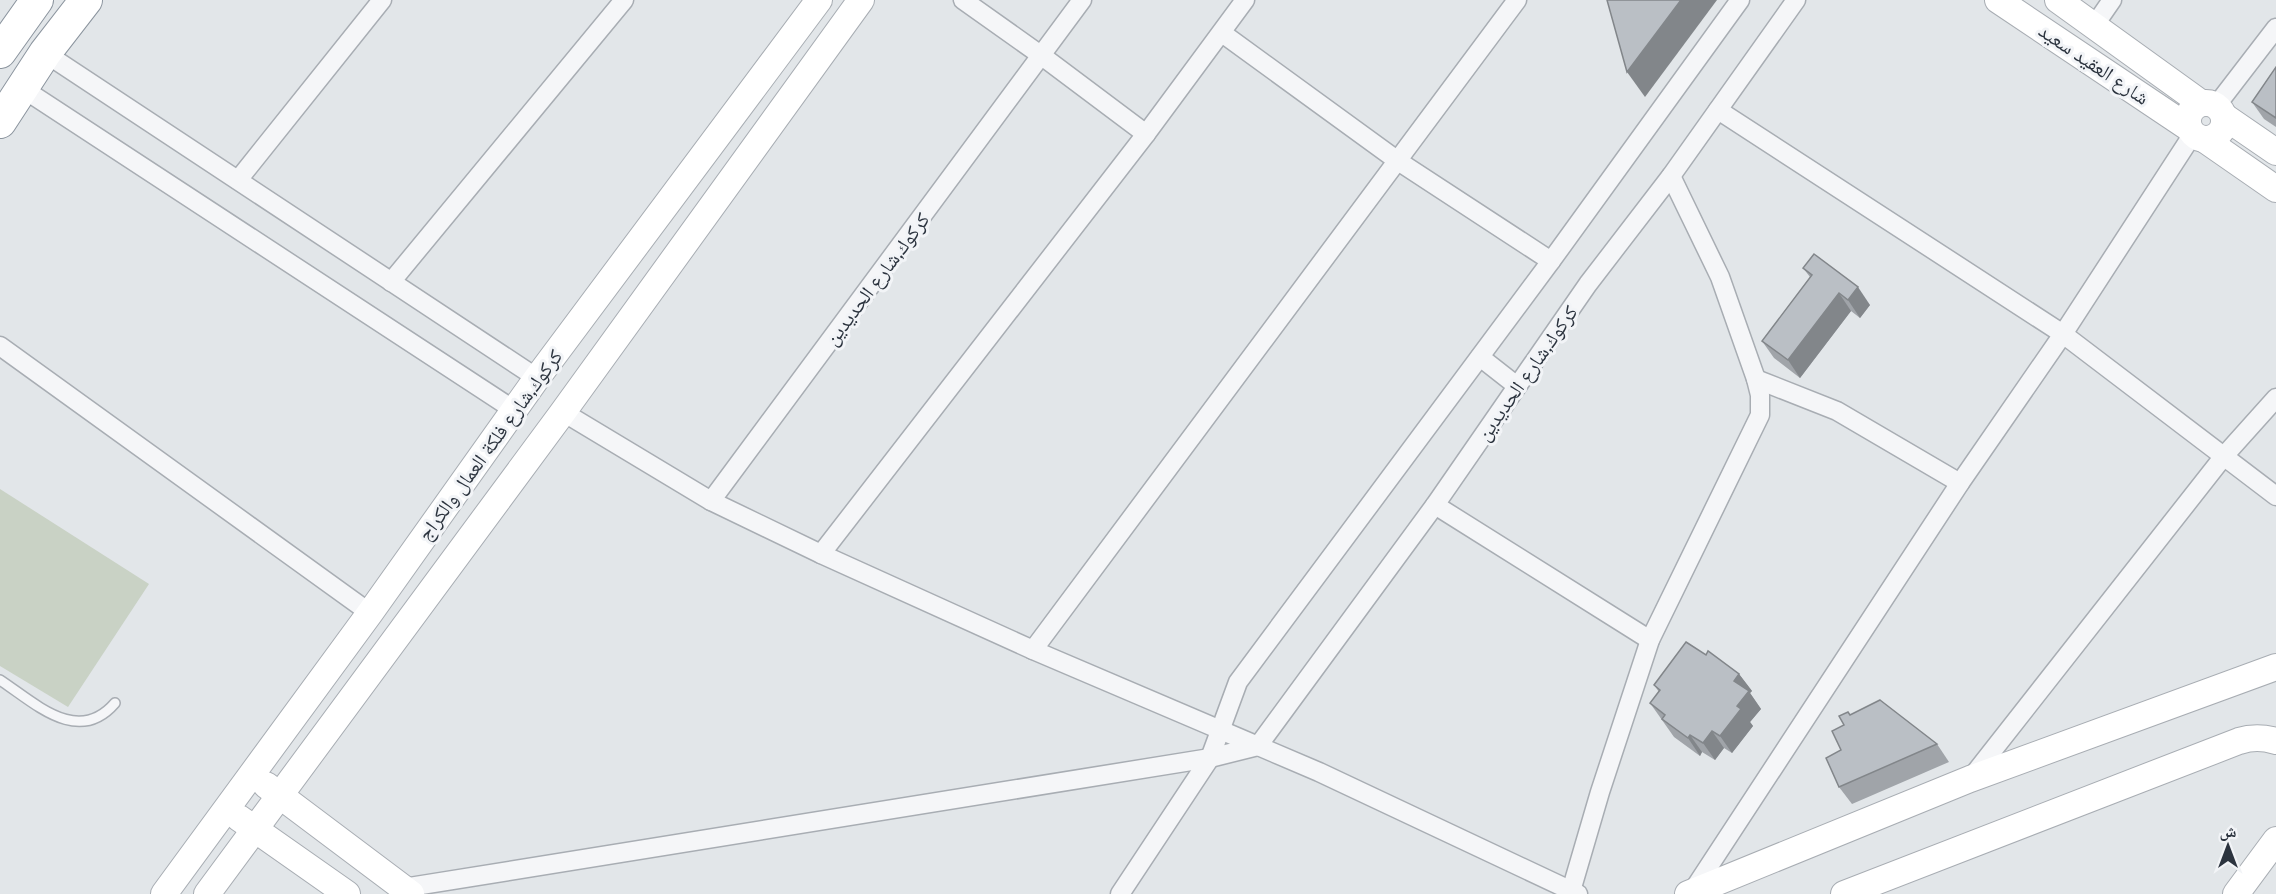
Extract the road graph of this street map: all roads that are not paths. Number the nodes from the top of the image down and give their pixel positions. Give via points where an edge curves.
1 (37, 0) edge
2 (86, 0) edge
3 (382, 0) edge
4 (624, 0) edge
5 (819, 0) edge
6 (861, 0) edge
7 (963, 0) edge
8 (1082, 0) edge
9 (1245, 0) edge
10 (1517, 0) edge
11 (1740, 0) edge
12 (1796, 0) edge
13 (1998, 0) edge
14 (2058, 0) edge
15 (2112, 0) edge
16 (2094, 26) junction
17 (2276, 28) edge
18 (1222, 33) junction
19 (0, 52) edge
20 (45, 53) junction
21 (1042, 56) junction
22 (22, 88) junction
23 (2214, 109) junction
24 (1719, 110) junction
25 (0, 122) edge
26 (1146, 134) junction
27 (2195, 134) junction
28 (2276, 152) edge
29 (1398, 161) junction
30 (1671, 176) junction
31 (238, 180) junction
32 (2276, 189) edge
33 (1551, 261) junction
34 (391, 282) junction
35 (2063, 334) junction
36 (0, 346) edge
37 (1480, 357) junction
38 (537, 378) junction
39 (1756, 379) junction
40 (1517, 386) junction
41 (2276, 398) edge
42 (513, 410) junction
43 (563, 412) junction
44 (2224, 456) junction
45 (1960, 483) junction
46 (2276, 496) edge
47 (711, 501) junction
48 (1435, 505) junction
49 (821, 554) junction
50 (370, 613) junction
51 (1650, 639) junction
52 (1033, 650) junction
53 (2276, 667) edge
54 (0, 680) edge
55 (116, 703) dead end
56 (1220, 730) junction
57 (2276, 741) edge
58 (1258, 746) junction
59 (1210, 758) junction
60 (251, 775) junction
61 (1970, 778) junction
62 (280, 794) junction
63 (225, 810) junction
64 (254, 827) junction
65 (2276, 840) edge
66 (407, 891) edge
67 (1574, 892) edge
68 (1690, 893) edge
69 (164, 894) edge
70 (207, 894) edge
71 (347, 894) edge
72 (1120, 894) edge
73 (1844, 894) edge
74 (2236, 894) edge

1 - 19 highway
2 - 20 highway
3 - 31 street
4 - 34 street
5 - 38 main road, كركوك,شارع فلكة العمال والكراج
6 - 43 main road, كركوك,شارع فلكة العمال والكراج
7 - 21 street
8 - 21 street, كركوك,شارع الحديدين
9 - 18 street
10 - 29 street
11 - 33 street
12 - 24 street, كركوك,شارع الحديدين
13 - 27 main road, شارع العقيد سعيد
14 - 16 main road, شارع العقيد سعيد
15 - 16 street
16 - 23 main road, شارع العقيد سعيد
17 - 23 street
18 - 26 street
18 - 29 street
20 - 22 highway
20 - 31 street
21 - 26 street
21 - 47 street, كركوك,شارع الحديدين
22 - 25 highway
22 - 42 street
23 - 27 main road via 2196,106 2188,116
23 - 27 main road via 2223,129 2220,134
23 - 28 main road, شارع العقيد سعيد
24 - 30 street, كركوك,شارع الحديدين
24 - 35 street
26 - 49 street
27 - 32 main road, شارع العقيد سعيد
27 - 35 street
29 - 33 street
29 - 52 street
30 - 39 street via 1719,277
30 - 40 street, كركوك,شارع الحديدين via 1588,284
31 - 34 street
33 - 37 street
34 - 38 street
35 - 44 street
35 - 45 street
36 - 50 street
37 - 40 street
37 - 56 street via 1238,682
38 - 42 main road, كركوك,شارع فلكة العمال والكراج
39 - 45 street via 1837,411
39 - 51 street via 1760,416
40 - 48 street, كركوك,شارع الحديدين
41 - 44 street
42 - 50 main road, كركوك,شارع فلكة العمال والكراج
43 - 47 street
43 - 62 main road, كركوك,شارع فلكة العمال والكراج
44 - 46 street
44 - 61 street
45 - 68 street
47 - 49 street
48 - 51 street
48 - 58 street, كركوك,شارع الحديدين
49 - 52 street
50 - 60 main road, كركوك,شارع فلكة العمال والكراج
51 - 67 street via 1600,792
52 - 56 street
53 - 61 main road
54 - 55 lane via 53,715 71,722 101,717
56 - 58 street
56 - 59 street
57 - 73 main road via 2239,741
58 - 59 street
58 - 67 street
59 - 66 street
59 - 72 street
60 - 62 main road
60 - 63 main road, كركوك,شارع فلكة العمال والكراج
61 - 68 main road
62 - 64 main road, كركوك,شارع فلكة العمال والكراج
62 - 66 main road
63 - 64 main road
63 - 69 main road, كركوك,شارع فلكة العمال والكراج
64 - 70 main road, كركوك,شارع فلكة العمال والكراج
64 - 71 main road
65 - 74 main road

